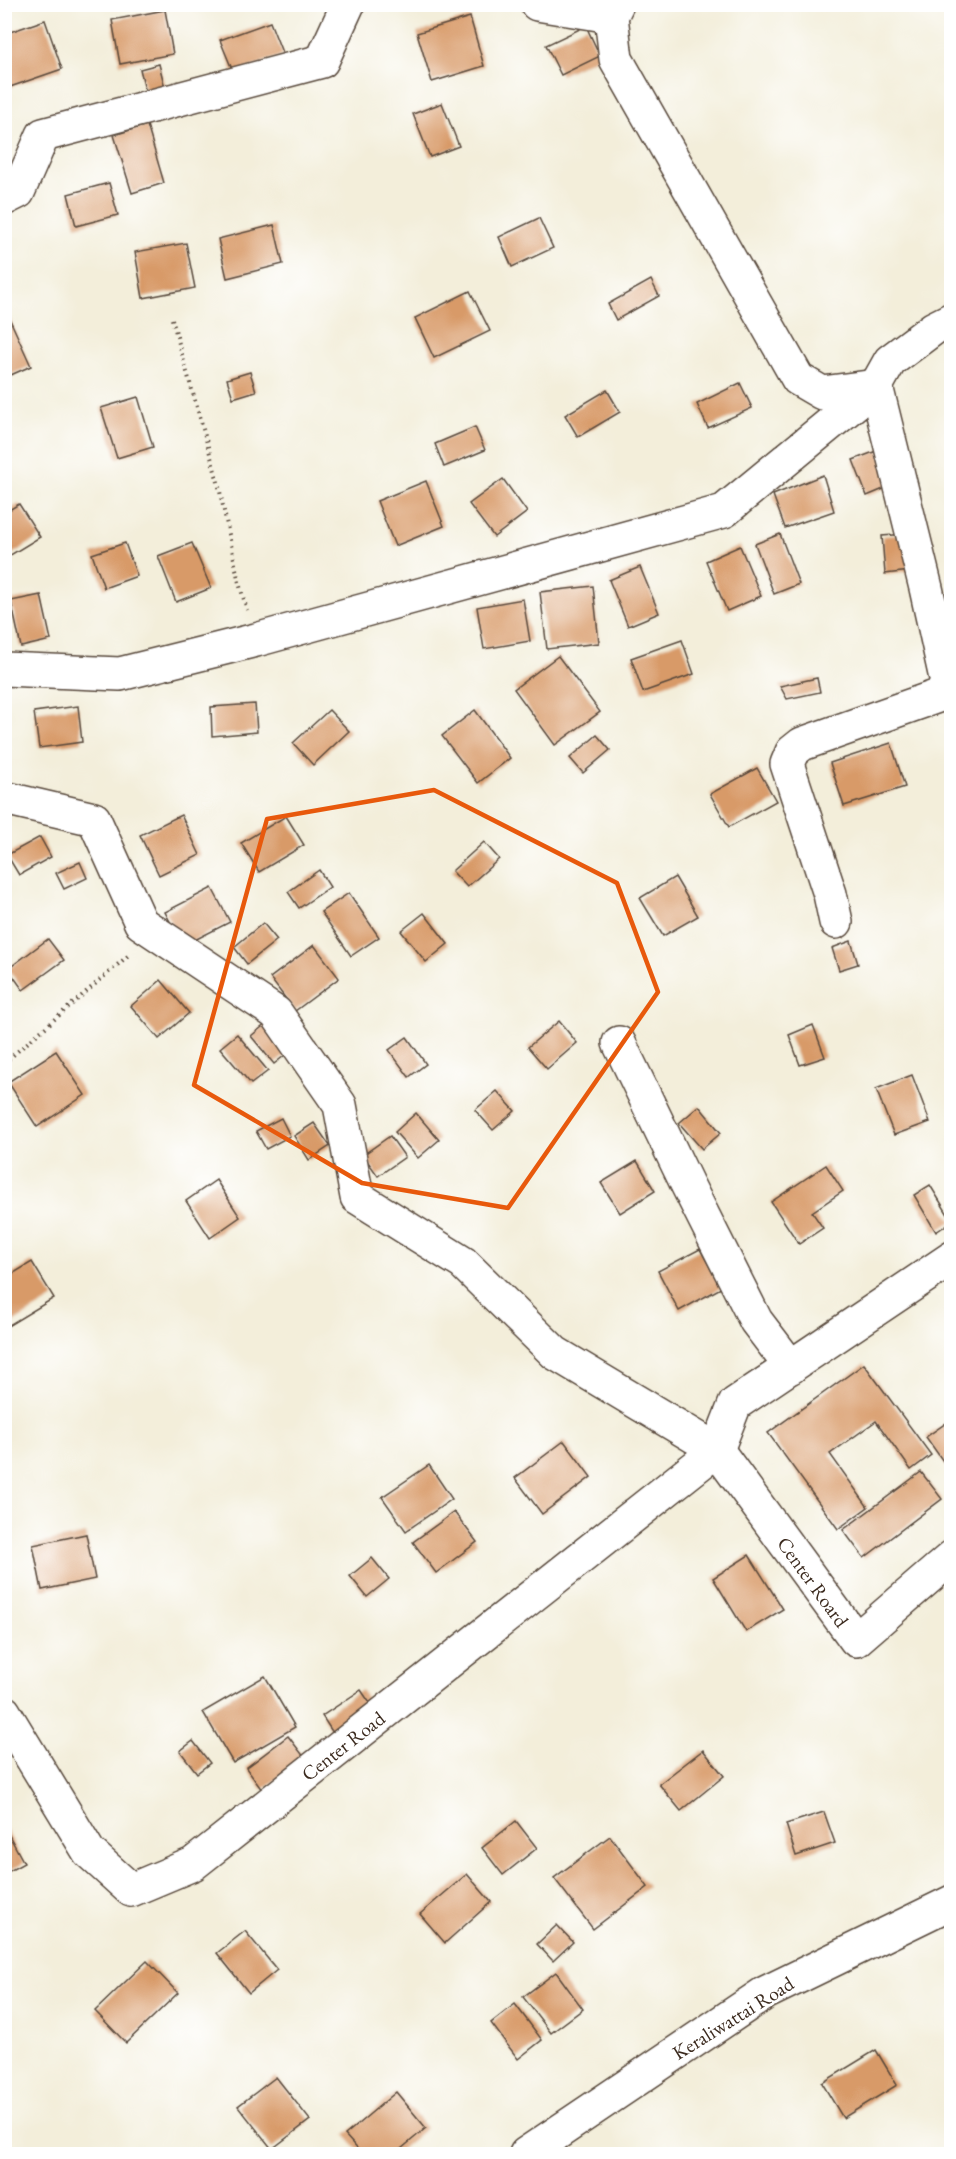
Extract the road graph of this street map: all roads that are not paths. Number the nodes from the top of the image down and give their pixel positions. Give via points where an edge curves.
1 (348, 4) edge
2 (537, 4) edge
3 (614, 10) edge
4 (4, 199) edge
5 (951, 319) edge
6 (876, 386) junction
7 (4, 669) edge
8 (950, 696) edge
9 (4, 798) edge
10 (836, 922) dead end
11 (619, 1043) dead end
12 (951, 1258) edge
13 (791, 1367) junction
14 (717, 1450) junction
15 (951, 1557) edge
16 (4, 1712) edge
17 (951, 1902) edge
18 (526, 2154) edge

1 - 4 street via 322,61 43,135 18,192
2 - 3 street
3 - 6 street via 616,59 798,379 822,393
5 - 6 street via 890,361
6 - 7 street via 724,511 120,674
6 - 8 street
8 - 10 street via 802,744 792,752 787,764
9 - 14 street via 94,819 141,923 276,1013 340,1105 357,1197 463,1263 555,1353
11 - 13 street via 756,1321
12 - 13 street
13 - 14 street via 735,1404
14 - 15 street, Center Roard via 856,1640
14 - 16 street, Center Road via 193,1864 131,1890 89,1852
17 - 18 street, Keraliwattai Road via 765,1993

